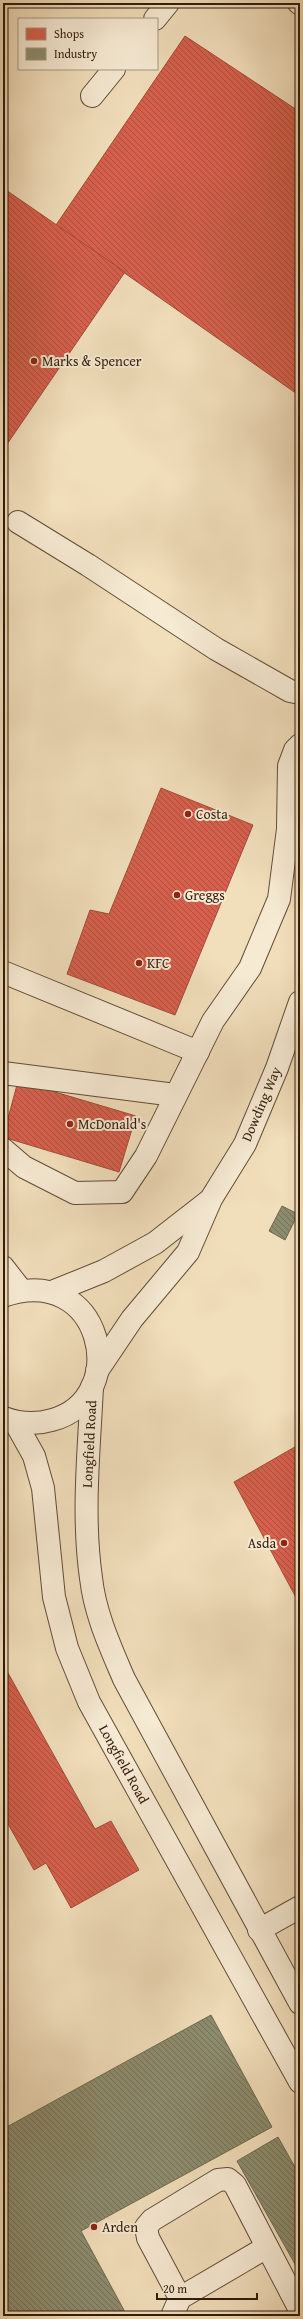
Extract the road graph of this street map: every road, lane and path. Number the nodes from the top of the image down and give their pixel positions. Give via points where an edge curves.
1 (168, 3) edge
2 (156, 18) edge
3 (113, 70) edge
4 (92, 96) dead end
5 (18, 522) dead end
6 (300, 693) edge
7 (300, 745) edge
8 (3, 972) edge
9 (300, 1002) edge
10 (198, 1052) junction
11 (3, 1073) edge
12 (175, 1095) junction
13 (3, 1149) edge
14 (212, 1200) junction
15 (3, 1267) edge
16 (52, 1292) junction
17 (12, 1293) edge
18 (95, 1379) junction
19 (9, 1420) edge
20 (300, 1907) edge
21 (259, 1930) junction
22 (300, 2003) edge
23 (300, 2082) edge
24 (267, 2247) junction
25 (176, 2307) edge
26 (300, 2310) edge

1 - 2 street
3 - 4 street
5 - 6 street via 216,649 290,691
7 - 10 street via 295,750 289,766 288,829 279,899 250,968 213,1021
8 - 10 street
9 - 14 street, Dowding Way via 277,1068 245,1144
10 - 12 street
11 - 12 street
12 - 13 street via 146,1156 122,1192 75,1193 24,1168
14 - 16 street, Dowding Way via 155,1242 104,1271
14 - 18 street, Dowding Way via 188,1252 132,1319
15 - 17 street
16 - 17 street via 37,1289
16 - 18 street, Longfield Road via 75,1306 94,1332 99,1351
18 - 19 street, Dowding Way via 79,1405 59,1418 38,1424
18 - 21 street, Longfield Road via 86,1512 91,1579 102,1626 124,1679
19 - 23 street, Longfield Road via 34,1456 43,1488 54,1597 67,1648 89,1702
20 - 21 street
21 - 22 street, Longfield Road
24 - 25 street
24 - 25 street via 235,2185 228,2179 218,2180 152,2220 146,2227 148,2238
24 - 26 street

